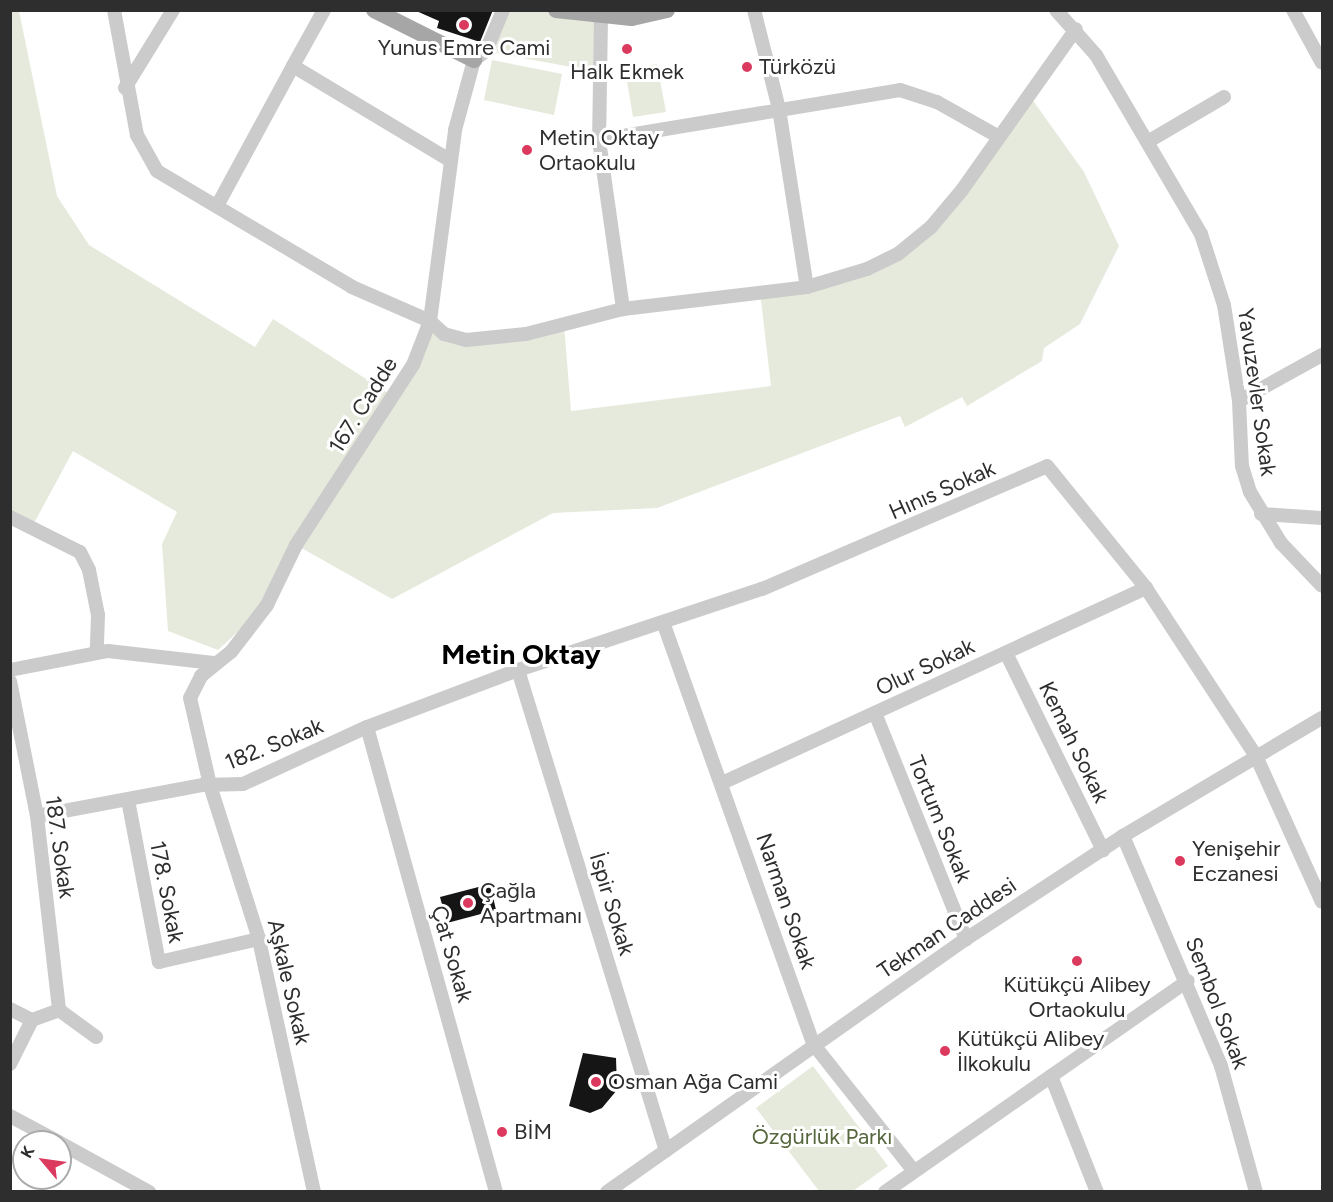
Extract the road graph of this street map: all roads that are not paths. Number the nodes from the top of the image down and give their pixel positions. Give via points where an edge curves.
1 (114, 10) edge
2 (173, 10) edge
3 (324, 10) edge
4 (374, 10) edge
5 (503, 10) edge
6 (556, 10) edge
7 (667, 10) edge
8 (754, 10) edge
9 (1056, 10) edge
10 (1293, 10) edge
11 (601, 17) junction
12 (1076, 29) junction
13 (474, 60) junction
14 (1323, 63) edge
15 (293, 66) junction
16 (125, 88) junction
17 (1224, 97) dead end
18 (779, 109) junction
19 (999, 137) junction
20 (599, 140) junction
21 (1149, 141) junction
22 (451, 161) junction
23 (217, 206) junction
24 (807, 286) junction
25 (623, 309) junction
26 (430, 321) junction
27 (1323, 355) edge
28 (1239, 401) junction
29 (1261, 514) junction
30 (10, 517) edge
31 (1323, 518) edge
32 (1323, 586) edge
33 (1146, 588) junction
34 (663, 622) junction
35 (97, 651) junction
36 (1006, 653) junction
37 (213, 663) junction
38 (10, 670) edge
39 (518, 670) junction
40 (10, 681) edge
41 (875, 713) junction
42 (1323, 718) edge
43 (367, 727) junction
44 (1256, 756) junction
45 (722, 783) junction
46 (210, 785) junction
47 (129, 800) junction
48 (37, 816) junction
49 (1123, 836) junction
50 (1103, 850) junction
51 (1323, 902) edge
52 (259, 939) junction
53 (966, 939) junction
54 (1188, 981) junction
55 (10, 1009) edge
56 (59, 1010) junction
57 (32, 1020) junction
58 (96, 1037) dead end
59 (814, 1045) junction
60 (10, 1064) edge
61 (1051, 1076) junction
62 (10, 1116) edge
63 (36, 1130) edge
64 (72, 1149) edge
65 (666, 1150) junction
66 (913, 1170) junction
67 (905, 1186) edge
68 (149, 1191) edge
69 (314, 1191) edge
70 (496, 1191) edge
71 (607, 1191) edge
72 (885, 1191) edge
73 (1097, 1191) edge
74 (1256, 1191) edge

1 - 16 street
2 - 16 street
3 - 15 street
4 - 13 main road
5 - 13 street, 167. Cadde via 486,51
6 - 11 main road
7 - 11 main road via 632,18
8 - 18 street
9 - 12 street, Yavuzevler Sokak
10 - 14 street
11 - 20 street
12 - 19 street
12 - 21 street, Yavuzevler Sokak
13 - 22 street, 167. Cadde
15 - 22 street
15 - 23 street
16 - 23 street via 137,135 157,171
17 - 21 street
18 - 19 street via 900,90 937,102
18 - 20 street
18 - 24 street
19 - 24 street via 931,227 898,254 867,269
20 - 25 street
21 - 28 street, Yavuzevler Sokak via 1180,191 1213,266
22 - 26 street, 167. Cadde
23 - 26 street via 352,287
24 - 25 street
25 - 26 street via 490,339 444,334
26 - 37 street, 167. Cadde via 413,365 296,545 267,605 231,652
27 - 28 street
28 - 29 street, Yavuzevler Sokak via 1242,466
29 - 31 street
29 - 32 street, Yavuzevler Sokak
30 - 35 street via 80,552 89,570 98,615
33 - 34 street, Hınıs Sokak via 1047,466 762,589
33 - 36 street, Olur Sokak
33 - 44 street, Hınıs Sokak
34 - 39 street, Hınıs Sokak
34 - 45 street, Narman Sokak
35 - 37 street via 163,654
35 - 38 street
36 - 41 street, Olur Sokak
36 - 50 street, Kemah Sokak
37 - 46 street, 167. Cadde via 190,698
39 - 43 street, 182. Sokak
39 - 65 street, İspir Sokak
40 - 48 street, 187. Sokak
41 - 45 street, Olur Sokak
41 - 53 street, Tortum Sokak
42 - 44 street, Tekman Caddesi
43 - 46 street, 182. Sokak via 243,784
43 - 70 street, Çat Sokak
44 - 49 street, Tekman Caddesi
44 - 51 street, Hınıs Sokak
45 - 59 street, Narman Sokak
46 - 47 street, 182. Sokak
46 - 52 street, Aşkale Sokak
47 - 48 street, 182. Sokak
47 - 52 street, 178. Sokak via 159,962
48 - 56 street, 187. Sokak
49 - 50 street, Tekman Caddesi
49 - 54 street, Sembol Sokak
50 - 53 street, Tekman Caddesi
52 - 69 street, Aşkale Sokak
53 - 59 street, Tekman Caddesi
54 - 61 street
54 - 74 street, Sembol Sokak via 1221,1066
55 - 57 street
56 - 57 street
56 - 58 street
57 - 60 street
59 - 65 street, Tekman Caddesi
59 - 66 street, Narman Sokak
61 - 66 street
61 - 73 street
62 - 63 street
64 - 68 street
65 - 71 street, Tekman Caddesi
66 - 67 street
67 - 72 street

